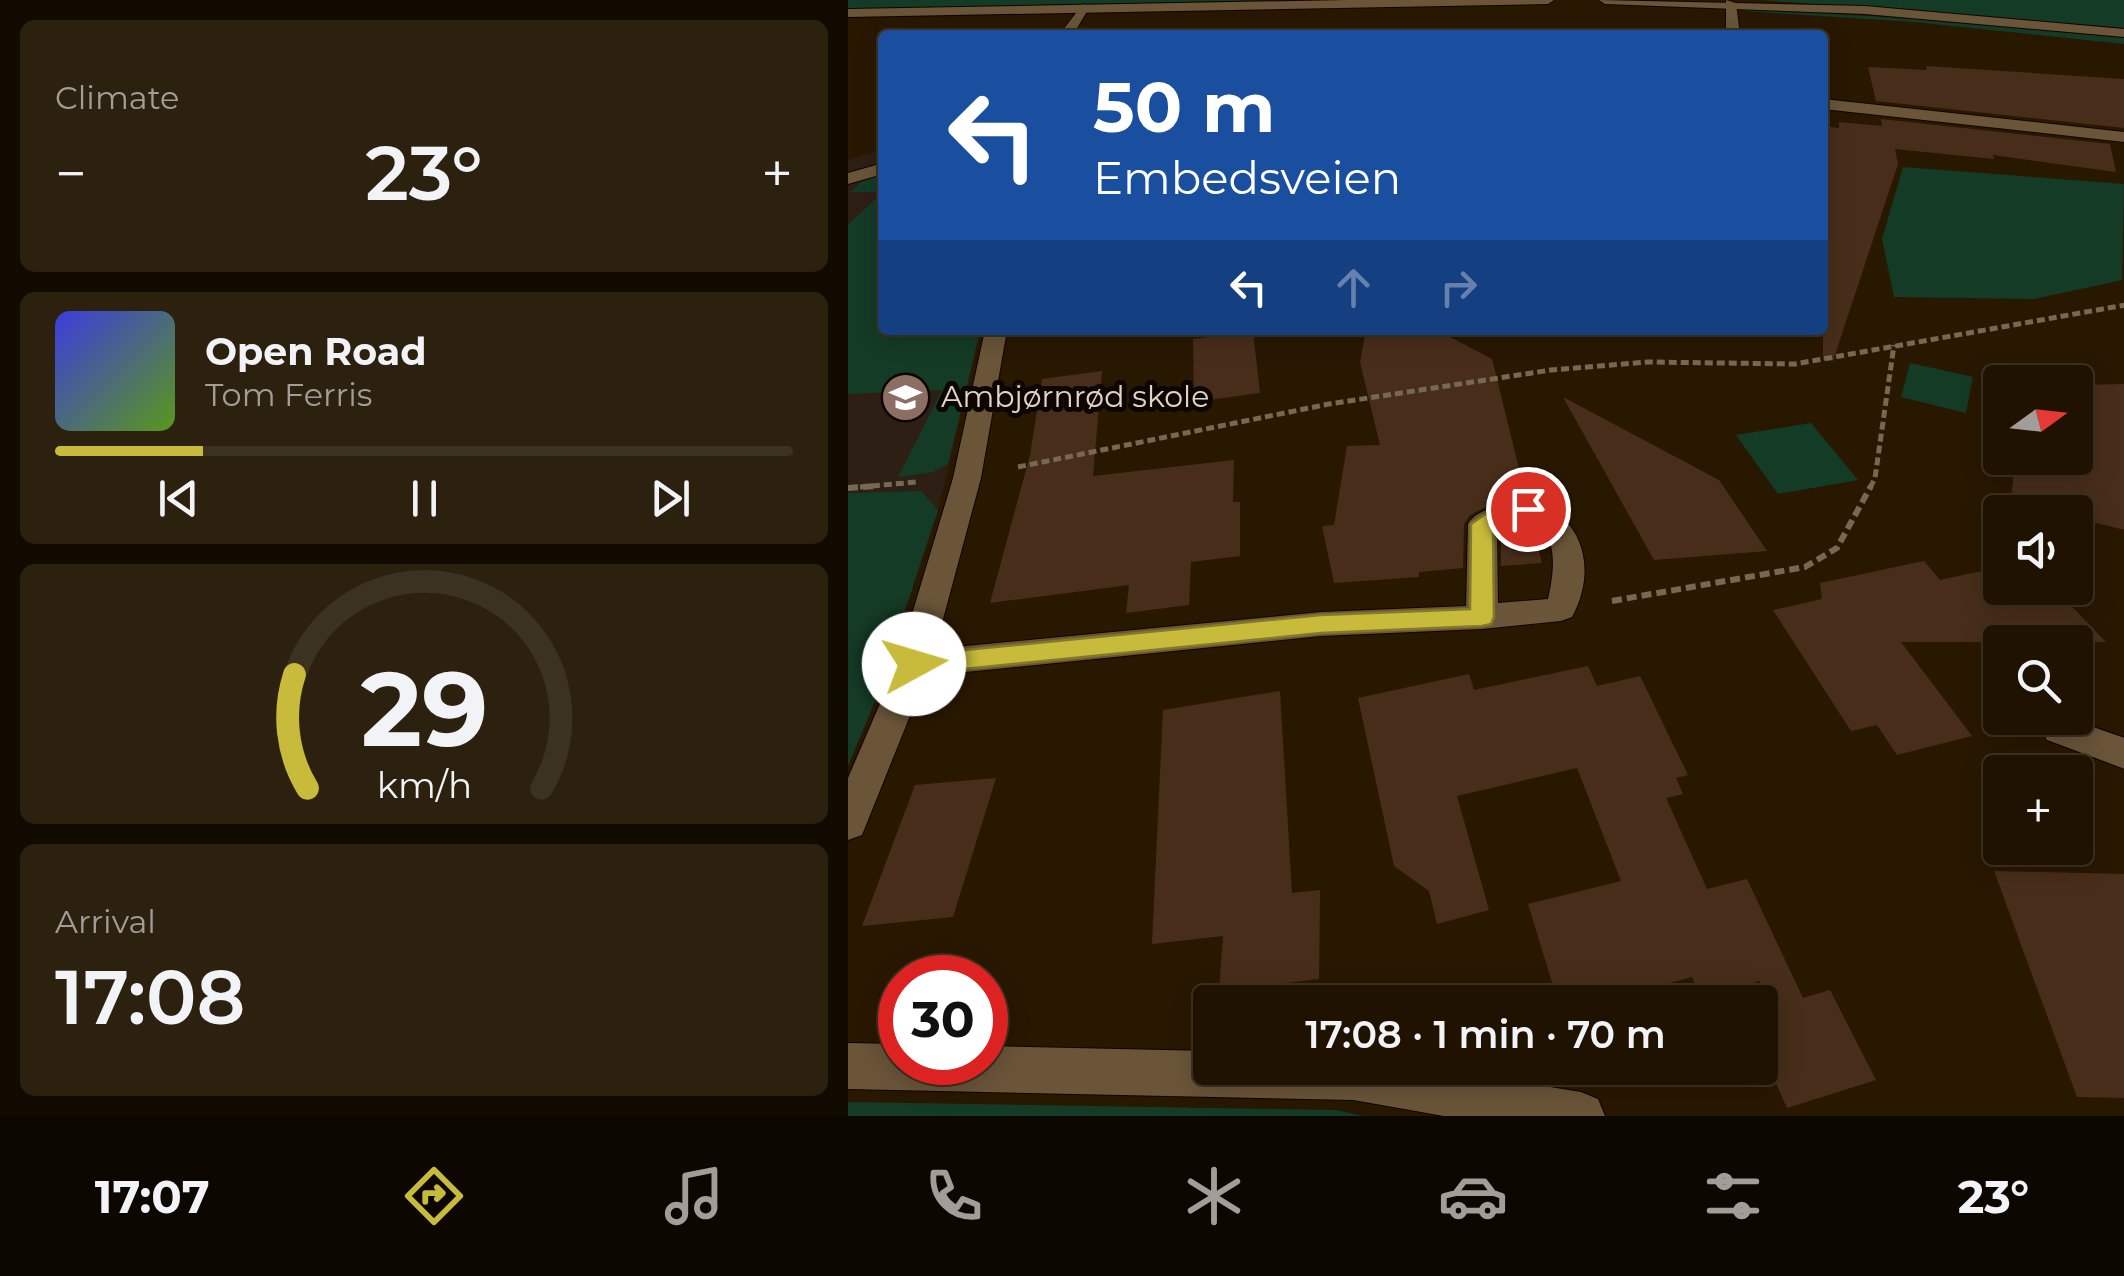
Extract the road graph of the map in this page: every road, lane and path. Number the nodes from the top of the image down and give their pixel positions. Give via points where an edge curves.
1 (1548, 0) edge
2 (1605, 0) edge
3 (1730, 3) junction
4 (1084, 8) junction
5 (848, 13) edge
6 (1069, 30) edge
7 (1733, 30) edge
8 (2124, 33) edge
9 (1954, 100) dead end
10 (1828, 104) edge
11 (2041, 110) dead end
12 (1937, 115) junction
13 (2056, 126) junction
14 (2124, 137) edge
15 (878, 170) edge
16 (848, 179) edge
17 (2124, 305) edge
18 (995, 335) edge
19 (1894, 344) junction
20 (967, 478) junction
21 (848, 488) edge
22 (1561, 608) junction
23 (1482, 617) junction
24 (914, 664) junction
25 (2073, 735) edge
26 (2124, 754) edge
27 (848, 823) edge
28 (848, 1066) edge
29 (1581, 1116) edge

1 - 4 street
2 - 3 street
3 - 7 street
3 - 8 street
4 - 5 street
4 - 6 street
9 - 12 street via 1938,103
10 - 12 street
11 - 13 street
12 - 13 street
13 - 14 street
15 - 16 street
17 - 19 path
18 - 20 street
19 - 20 path via 1795,364 1648,362 1552,370 1329,404
19 - 22 path via 1875,478 1837,548 1804,566
20 - 21 path
20 - 24 street
22 - 23 street
22 - 23 street via 1568,546 1528,509 1504,511 1482,524
23 - 24 street via 1321,624
24 - 27 street
25 - 26 street
28 - 29 street via 1354,1077

